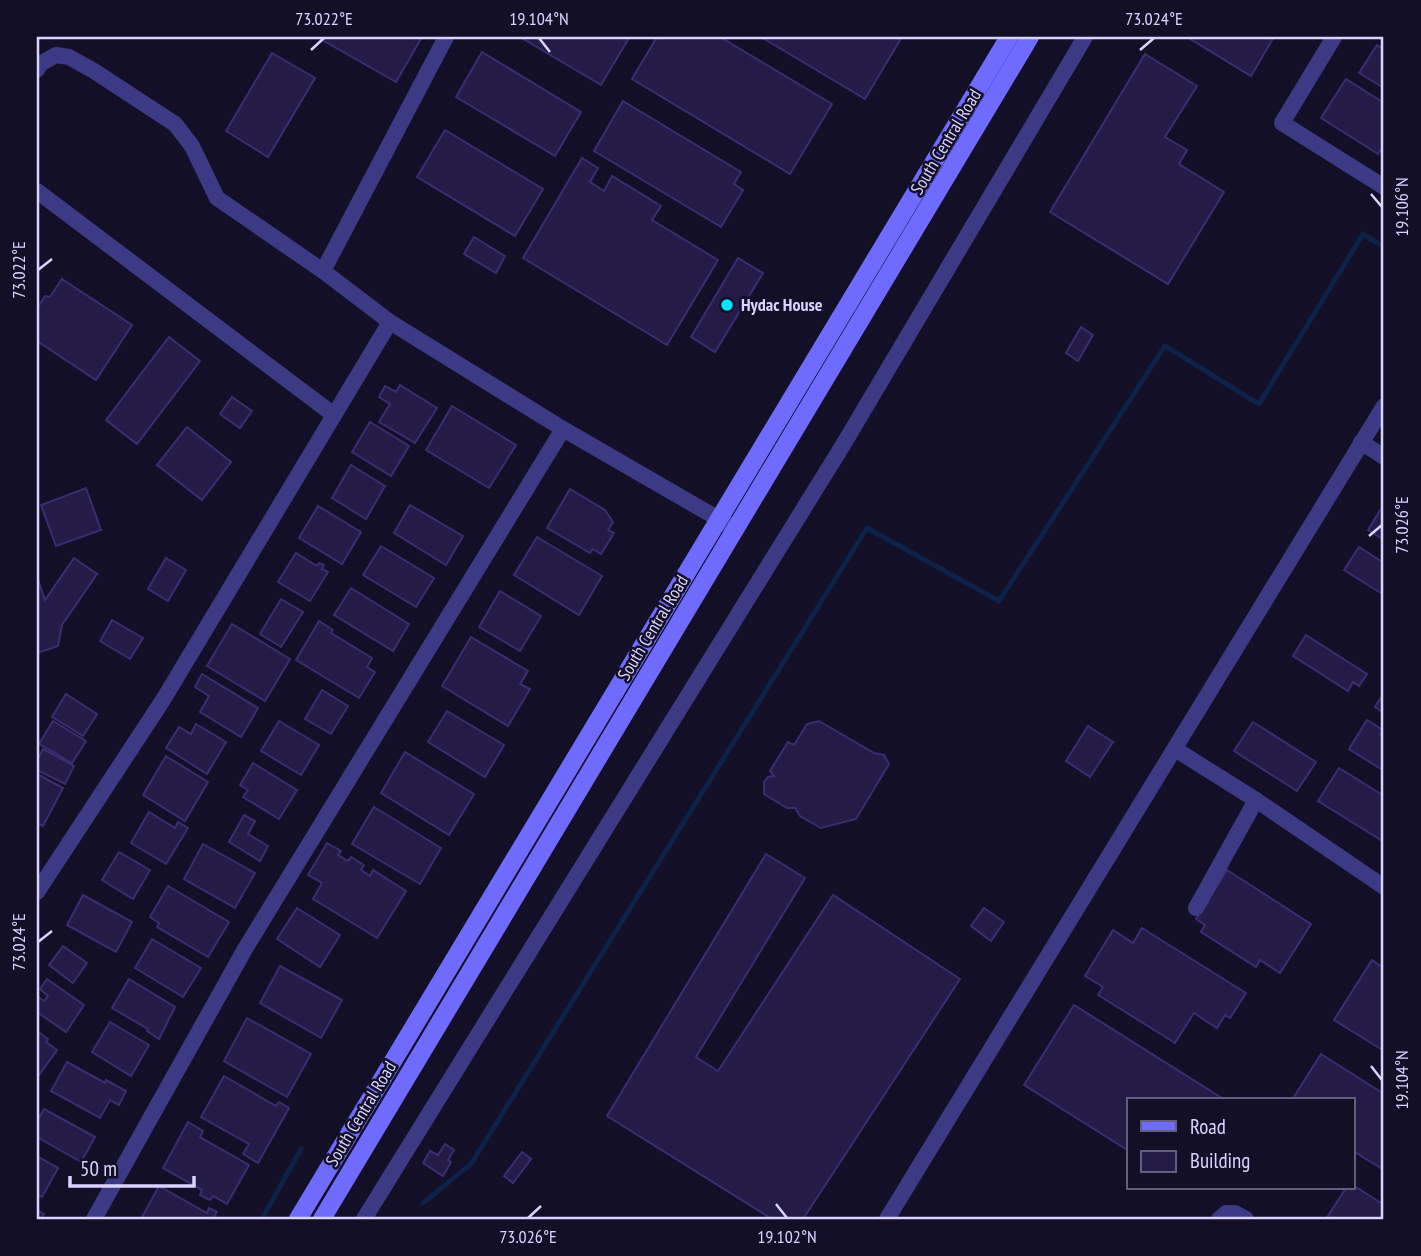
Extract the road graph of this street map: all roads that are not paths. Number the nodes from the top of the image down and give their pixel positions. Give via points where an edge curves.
1 (446, 37) edge
2 (1009, 37) edge
3 (1030, 37) edge
4 (1085, 37) edge
5 (1334, 37) edge
6 (38, 65) edge
7 (1384, 187) edge
8 (37, 191) edge
9 (323, 271) junction
10 (390, 322) junction
11 (1384, 406) edge
12 (334, 415) junction
13 (564, 429) junction
14 (1361, 442) junction
15 (1384, 457) edge
16 (719, 518) junction
17 (736, 528) junction
18 (1175, 748) junction
19 (1256, 800) junction
20 (1384, 887) edge
21 (37, 892) edge
22 (1196, 908) dead end
23 (94, 1219) edge
24 (298, 1219) edge
25 (322, 1219) edge
26 (364, 1219) edge
27 (887, 1219) edge
28 (1219, 1219) edge
29 (1246, 1219) edge

1 - 9 street
2 - 16 main road, South Central Road
3 - 17 main road, South Central Road
4 - 26 street via 843,445
5 - 7 street via 1282,123
6 - 9 street via 56,55 69,57 175,124 192,146 217,198
8 - 12 street
9 - 10 street
10 - 12 street
10 - 13 street
11 - 14 street
12 - 21 street via 163,700
13 - 16 street
13 - 23 street via 245,948
14 - 15 street
14 - 18 street
16 - 17 street
16 - 24 main road, South Central Road
17 - 25 main road, South Central Road
18 - 19 street
18 - 27 street
19 - 20 street
19 - 22 street
28 - 29 street via 1235,1213

